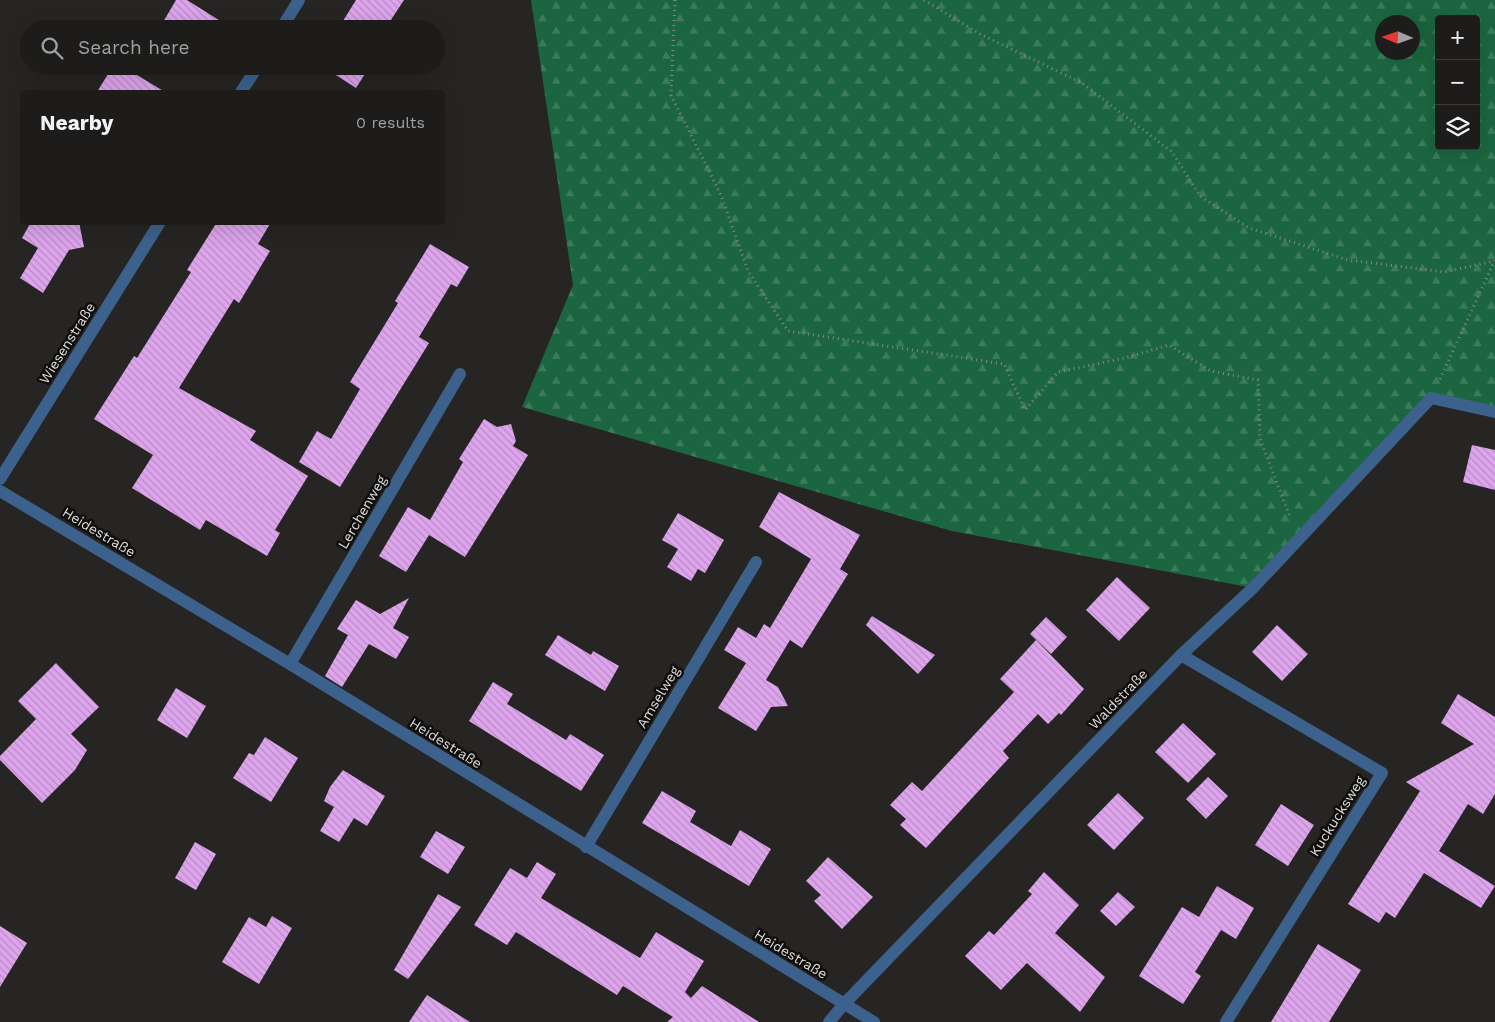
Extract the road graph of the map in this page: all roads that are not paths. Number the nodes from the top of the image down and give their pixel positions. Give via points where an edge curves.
1 (299, 0) edge
2 (287, 20) edge
3 (252, 75) edge
4 (242, 90) edge
5 (158, 225) edge
6 (460, 374) dead end
7 (1495, 412) edge
8 (0, 478) edge
9 (0, 491) edge
10 (756, 562) dead end
11 (1181, 655) junction
12 (290, 664) junction
13 (586, 846) junction
14 (844, 1004) junction
15 (829, 1022) edge
16 (874, 1022) edge
17 (1226, 1022) edge

1 - 2 street
3 - 4 street
5 - 8 street, Wiesenstraße
6 - 12 street, Lerchenweg
7 - 11 street, Waldstraße via 1431,398 1253,588
9 - 12 street, Heidestraße
10 - 13 street, Amselweg
11 - 14 street, Waldstraße
11 - 17 street, Kuckucksweg via 1382,773
12 - 13 street, Heidestraße
13 - 14 street, Heidestraße
14 - 15 street, Waldstraße
14 - 16 street, Heidestraße

